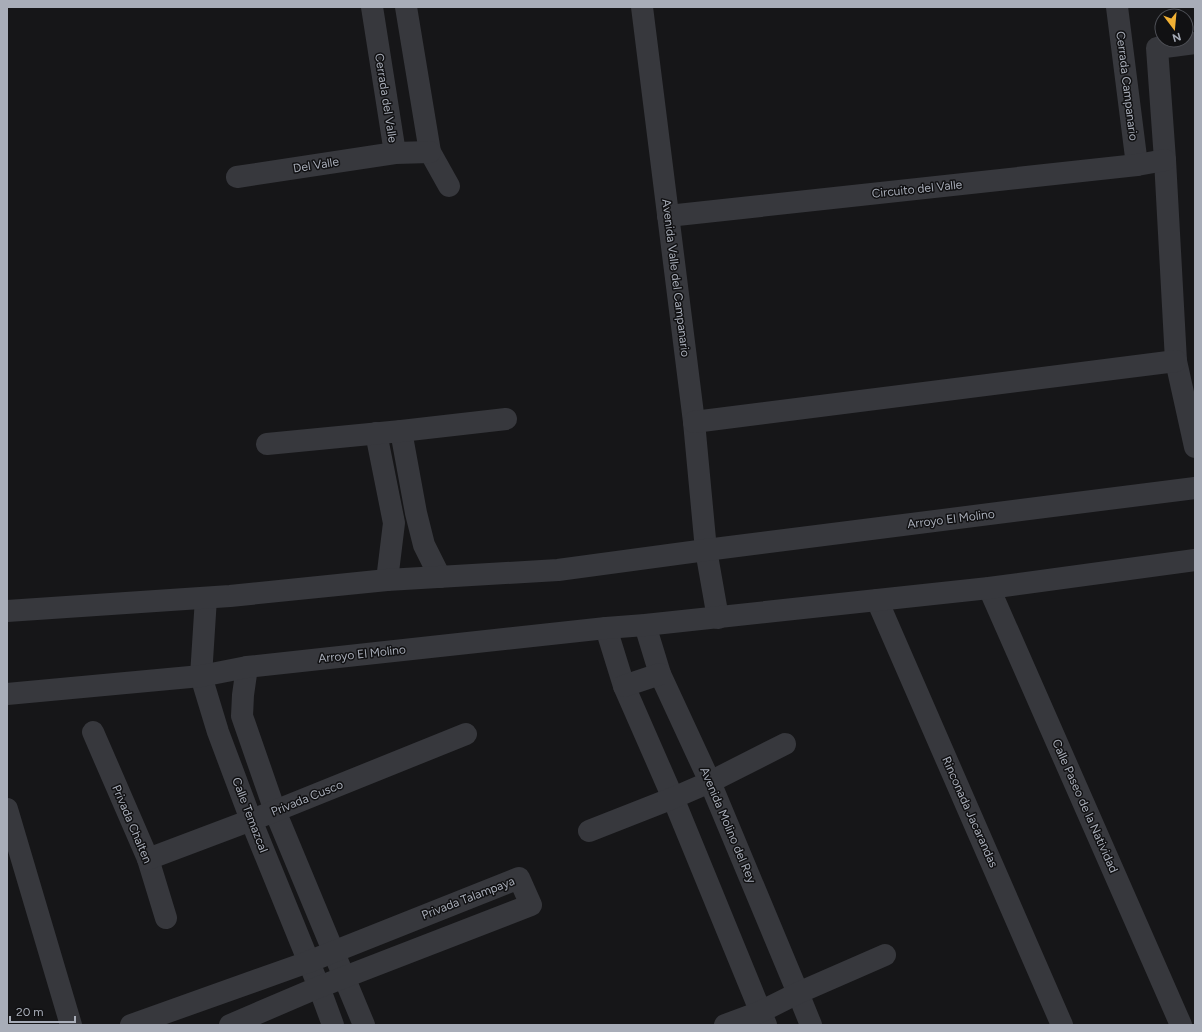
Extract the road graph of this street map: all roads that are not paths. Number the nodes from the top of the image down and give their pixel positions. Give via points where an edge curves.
1 (372, 7) edge
2 (406, 7) edge
3 (642, 7) edge
4 (1117, 7) edge
5 (1195, 43) edge
6 (430, 152) junction
7 (395, 153) junction
8 (1165, 160) junction
9 (1137, 165) junction
10 (237, 177) dead end
11 (449, 186) dead end
12 (668, 216) junction
13 (1176, 361) junction
14 (506, 419) dead end
15 (694, 422) junction
16 (401, 431) junction
17 (376, 433) junction
18 (267, 444) dead end
19 (1195, 447) edge
20 (1195, 488) edge
21 (706, 550) junction
22 (1195, 560) edge
23 (440, 577) junction
24 (387, 580) junction
25 (989, 588) junction
26 (206, 598) junction
27 (877, 600) junction
28 (7, 611) edge
29 (718, 618) junction
30 (645, 625) junction
31 (606, 628) junction
32 (247, 667) junction
33 (660, 674) junction
34 (200, 676) junction
35 (624, 686) junction
36 (7, 694) edge
37 (93, 732) dead end
38 (466, 734) dead end
39 (785, 744) dead end
40 (710, 782) junction
41 (673, 798) junction
42 (7, 809) edge
43 (275, 811) junction
44 (252, 820) junction
45 (589, 831) dead end
46 (148, 859) junction
47 (166, 918) dead end
48 (334, 951) junction
49 (885, 955) dead end
50 (308, 962) junction
51 (344, 978) junction
52 (319, 987) junction
53 (798, 993) junction
54 (763, 1018) edge
55 (71, 1025) edge
56 (131, 1025) edge
57 (230, 1025) edge
58 (333, 1025) edge
59 (364, 1025) edge
60 (725, 1025) edge
61 (811, 1025) edge
62 (1062, 1025) edge
63 (1181, 1025) edge

1 - 7 street, Cerrada del Valle
2 - 6 street
3 - 12 street, Avenida Valle del Campanario
4 - 9 street, Cerrada Campanario
5 - 8 street via 1157,48
6 - 7 street, Cerrada del Valle
6 - 11 street
7 - 10 street, Del Valle
8 - 9 street, Circuito del Valle
8 - 13 street
9 - 12 street, Circuito del Valle
12 - 15 street, Avenida Valle del Campanario
13 - 15 street
13 - 19 street
14 - 16 street
15 - 21 street, Avenida Valle del Campanario
16 - 17 street
16 - 23 street via 424,545
17 - 18 street
17 - 24 street via 394,523
20 - 21 street, Arroyo El Molino
21 - 23 street, Arroyo El Molino via 558,570
21 - 29 street
22 - 25 street, Arroyo El Molino
23 - 24 street, Arroyo El Molino
24 - 26 street, Arroyo El Molino
25 - 27 street, Arroyo El Molino
25 - 63 street, Calle Paseo de la Natividad
26 - 28 street, Arroyo El Molino
26 - 34 street, Calle Temazcal
27 - 29 street, Arroyo El Molino
27 - 62 street, Rinconada Jacarandas
29 - 30 street, Arroyo El Molino
30 - 31 street, Arroyo El Molino
30 - 33 street, Avenida Molino del Rey
31 - 32 street, Arroyo El Molino
31 - 35 street
32 - 34 street, Arroyo El Molino
32 - 43 street, Calle Temazcal via 242,695 242,716
33 - 35 street
33 - 40 street, Avenida Molino del Rey
34 - 36 street, Arroyo El Molino
34 - 44 street, Calle Temazcal via 218,732
35 - 41 street
37 - 46 street, Privada Chalten
38 - 43 street, Privada Cusco
39 - 40 street
40 - 41 street
40 - 53 street, Avenida Molino del Rey
41 - 45 street
41 - 54 street
42 - 55 street
43 - 44 street, Privada Cusco
43 - 48 street, Calle Temazcal
44 - 46 street, Privada Cusco
44 - 50 street, Calle Temazcal
46 - 47 street, Privada Chalten
48 - 50 street, Privada Talampaya
48 - 51 street, Calle Temazcal
48 - 51 street, Privada Talampaya via 519,878 532,905
49 - 53 street
50 - 52 street, Calle Temazcal
50 - 56 street, Privada Talampaya
51 - 52 street, Privada Talampaya
51 - 59 street, Calle Temazcal
52 - 57 street, Privada Talampaya
52 - 58 street, Calle Temazcal
53 - 54 street
53 - 61 street, Avenida Molino del Rey
54 - 60 street

